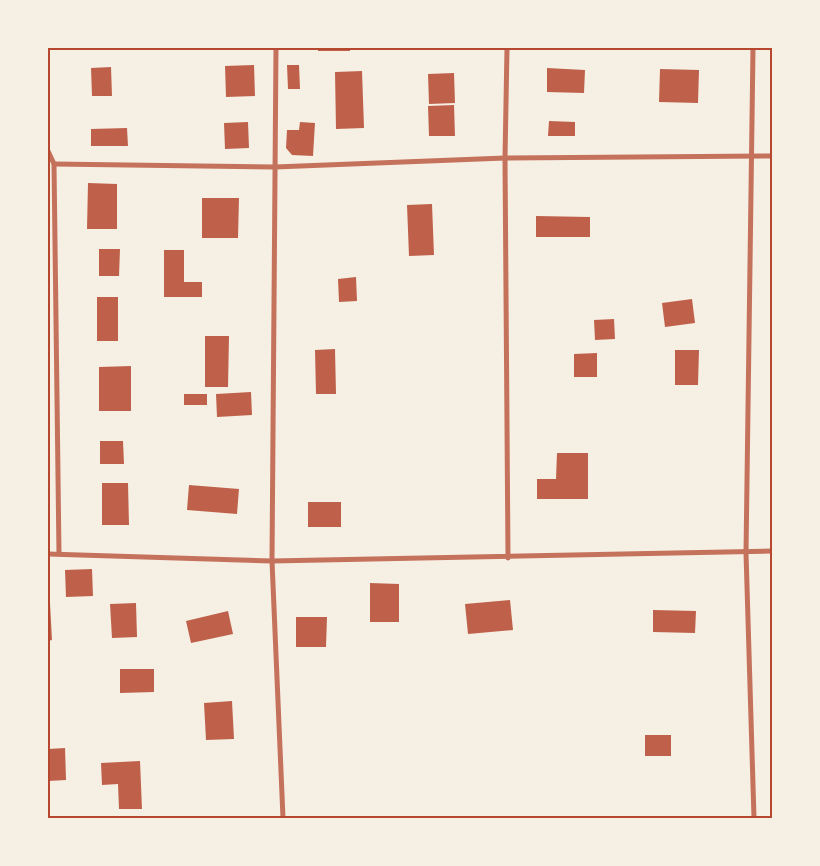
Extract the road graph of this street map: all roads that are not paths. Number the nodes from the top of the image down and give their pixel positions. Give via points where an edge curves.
1 (276, 48) edge
2 (507, 48) edge
3 (753, 48) edge
4 (48, 151) edge
5 (751, 156) junction
6 (772, 156) edge
7 (505, 158) junction
8 (54, 164) junction
9 (275, 167) junction
10 (772, 551) edge
11 (746, 553) junction
12 (48, 554) edge
13 (59, 554) junction
14 (508, 558) junction
15 (272, 561) junction
16 (283, 818) edge
17 (754, 818) edge

1 - 9 street
2 - 7 street
3 - 5 street
4 - 8 street
5 - 6 street
5 - 7 street
5 - 11 street
7 - 9 street
7 - 14 street
8 - 9 street
8 - 13 street
9 - 15 street
10 - 11 street
11 - 14 street
11 - 17 street
12 - 13 street
13 - 15 street
14 - 15 street
15 - 16 street

